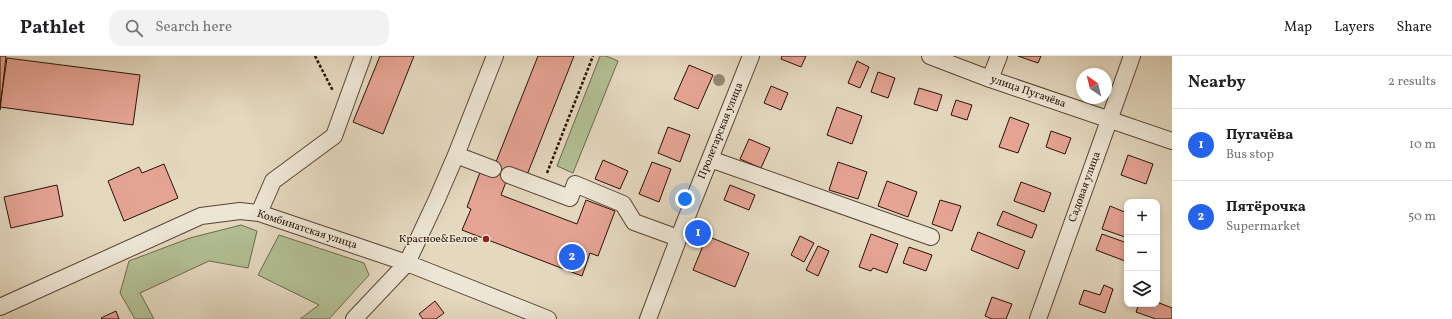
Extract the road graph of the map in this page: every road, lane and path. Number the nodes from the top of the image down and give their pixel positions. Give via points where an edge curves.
1 (315, 56) edge
2 (364, 56) edge
3 (495, 56) edge
4 (593, 56) edge
5 (751, 56) edge
6 (930, 56) edge
7 (999, 56) edge
8 (1132, 56) edge
9 (990, 79) junction
10 (343, 112) junction
11 (1110, 120) junction
12 (1172, 140) edge
13 (456, 155) junction
14 (710, 159) junction
15 (493, 169) dead end
16 (509, 175) dead end
17 (542, 187) junction
18 (259, 213) junction
19 (931, 237) dead end
20 (678, 238) junction
21 (406, 263) junction
22 (0, 307) edge
23 (354, 319) edge
24 (548, 319) edge
25 (648, 319) edge
26 (1038, 319) edge

1 - 10 path
2 - 10 street
3 - 13 street
4 - 17 path
5 - 14 street, Пролетарская улица
6 - 9 street, улица Пугачёва
7 - 9 street
8 - 11 street, Садовая улица
9 - 11 street, улица Пугачёва
10 - 18 street via 334,136 273,181
11 - 12 street, улица Пугачёва
11 - 26 street, Садовая улица
13 - 15 street
13 - 21 street
14 - 19 street
14 - 20 street, Пролетарская улица
16 - 17 street
17 - 20 street via 570,198 575,184 623,204 634,222
18 - 21 street, Комбинатская улица
18 - 22 street, Комбинатская улица via 240,211 201,216
20 - 25 street, Пролетарская улица
21 - 23 street
21 - 24 street, Комбинатская улица

